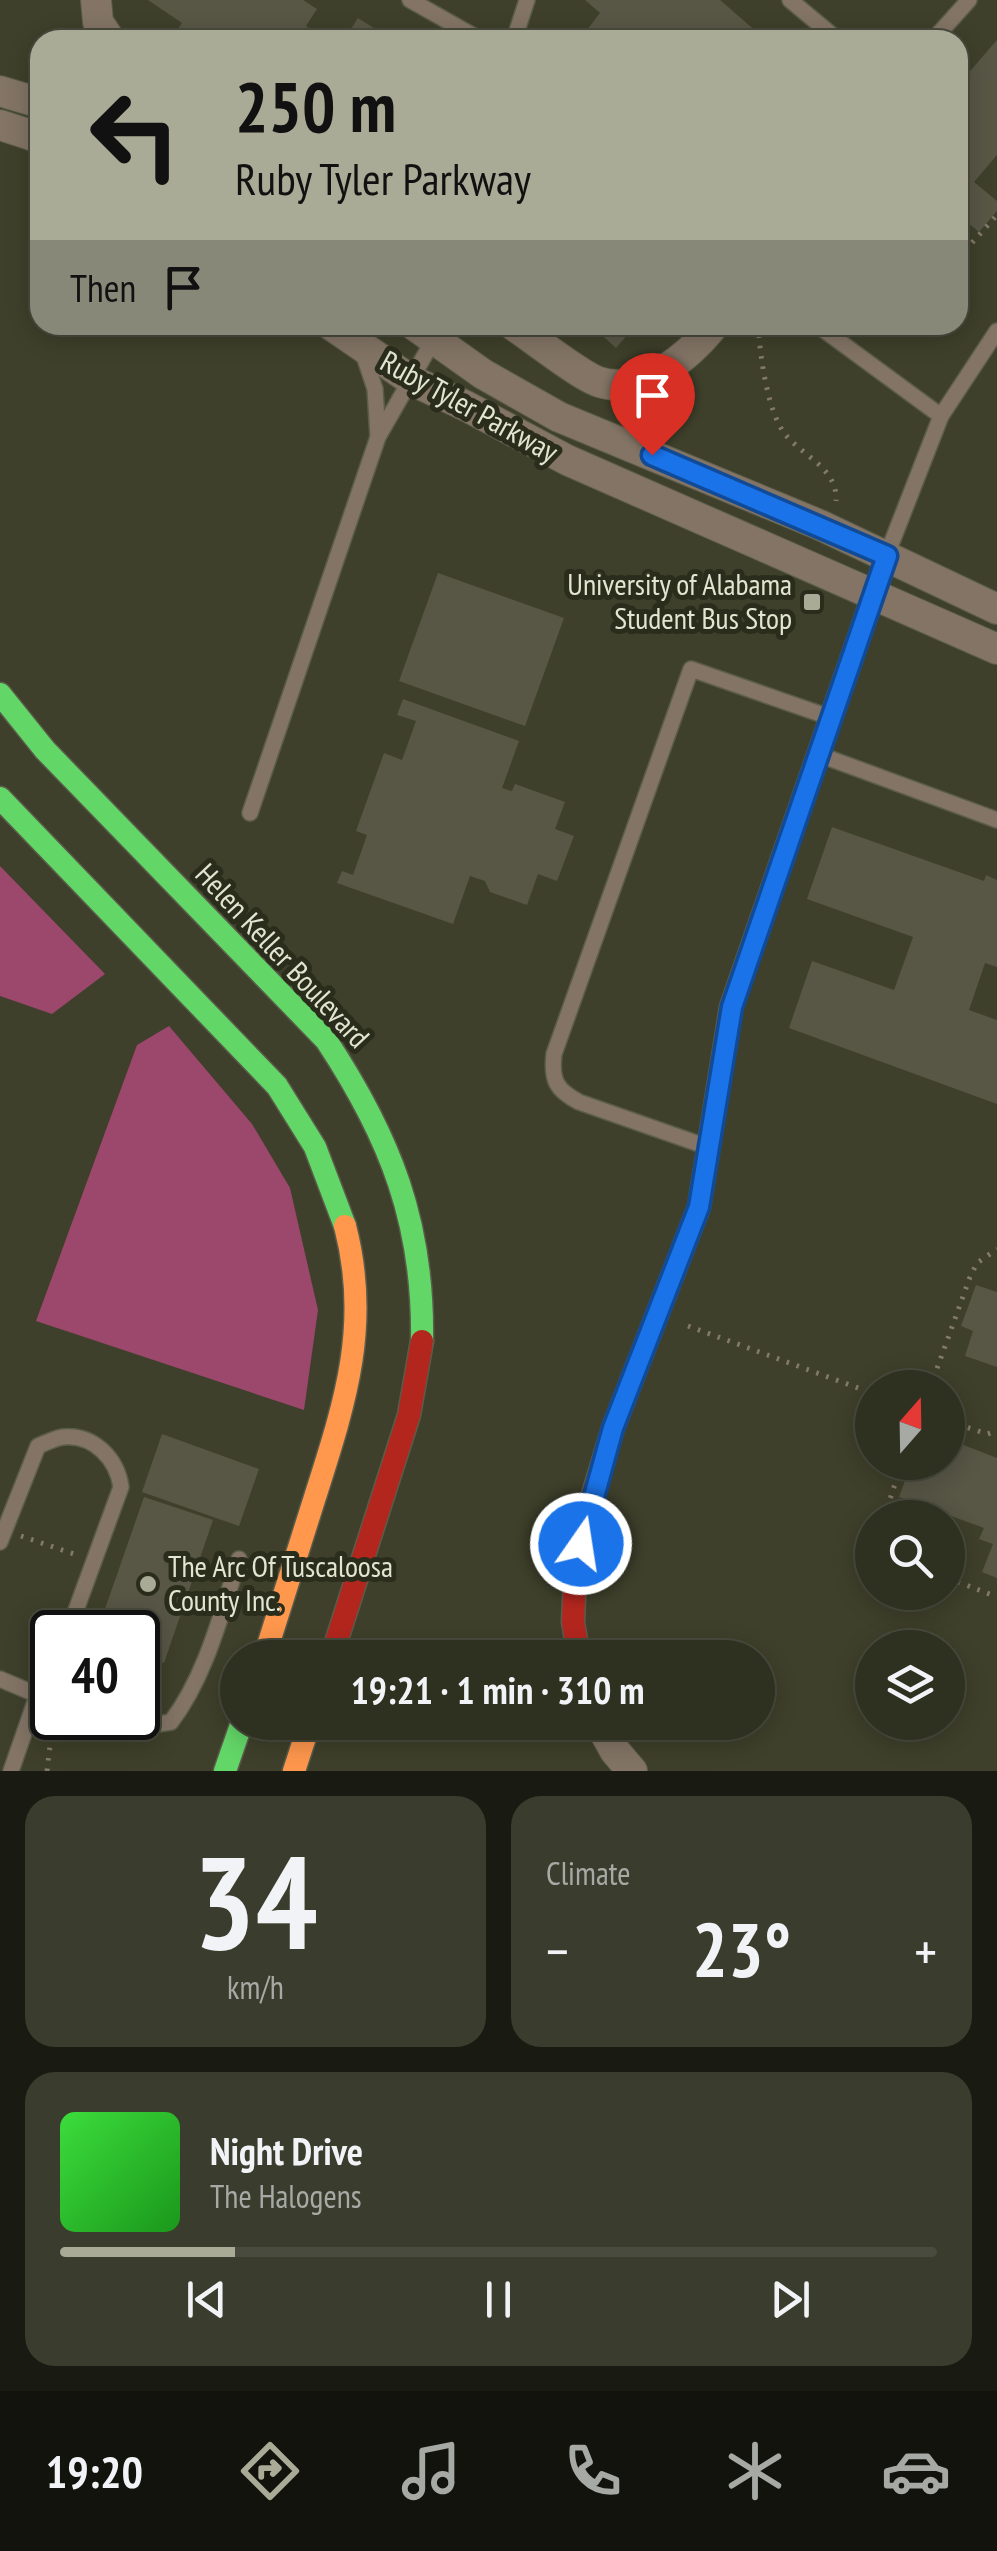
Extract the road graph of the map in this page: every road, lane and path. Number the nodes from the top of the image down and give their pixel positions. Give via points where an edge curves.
1 (96, 0) edge
2 (410, 0) edge
3 (526, 0) edge
4 (790, 0) edge
5 (968, 0) edge
6 (103, 30) edge
7 (464, 30) edge
8 (517, 30) edge
9 (826, 30) edge
10 (942, 30) edge
11 (0, 91) edge
12 (30, 100) edge
13 (0, 125) edge
14 (30, 135) edge
15 (997, 215) edge
16 (968, 243) edge
17 (997, 332) edge
18 (345, 335) edge
19 (423, 335) edge
20 (428, 335) edge
21 (528, 335) edge
22 (704, 335) edge
23 (759, 335) edge
24 (831, 335) edge
25 (360, 346) junction
26 (411, 380) junction
27 (942, 416) junction
28 (378, 437) junction
29 (836, 506) dead end
30 (887, 556) junction
31 (874, 594) junction
32 (997, 609) edge
33 (997, 649) edge
34 (0, 694) edge
35 (832, 718) junction
36 (819, 754) junction
37 (0, 798) edge
38 (250, 814) dead end
39 (997, 820) edge
40 (711, 1148) junction
41 (997, 1249) edge
42 (657, 1315) junction
43 (937, 1370) edge
44 (855, 1387) edge
45 (965, 1427) edge
46 (997, 1431) edge
47 (2, 1536) edge
48 (239, 1559) dead end
49 (94, 1561) junction
50 (965, 1585) edge
51 (997, 1597) edge
52 (76, 1610) edge
53 (270, 1640) edge
54 (338, 1640) edge
55 (576, 1640) edge
56 (0, 1679) edge
57 (30, 1692) edge
58 (160, 1724) edge
59 (30, 1732) edge
60 (52, 1740) edge
61 (236, 1740) edge
62 (304, 1740) edge
63 (609, 1740) edge
64 (12, 1771) edge
65 (47, 1771) edge
66 (225, 1771) edge
67 (294, 1771) edge
68 (632, 1771) edge

1 - 6 street
2 - 7 lane
3 - 8 lane
4 - 9 lane
5 - 10 lane
11 - 12 street
13 - 14 street
15 - 16 path
17 - 27 lane
18 - 25 street, Ruby Tyler Parkway
19 - 26 lane
20 - 30 street, Ruby Tyler Parkway via 559,417
21 - 22 street via 599,382 632,383 669,368
23 - 29 path via 765,384 783,433 826,472 837,488
24 - 27 lane
25 - 26 street, Ruby Tyler Parkway
25 - 28 lane via 375,389
26 - 28 lane
26 - 31 street, Ruby Tyler Parkway via 567,460
27 - 30 lane
28 - 38 lane
30 - 31 street
30 - 32 street, Ruby Tyler Parkway
31 - 33 street, Ruby Tyler Parkway
31 - 35 street
34 - 54 street, Helen Keller Boulevard via 45,750 326,1040 396,1162 417,1246 422,1344 414,1398
35 - 36 street
35 - 40 lane via 691,669 554,1054 551,1076 562,1093
36 - 39 lane
36 - 40 street via 732,1007
37 - 53 street via 277,1086 333,1180 357,1291 354,1353 337,1429
40 - 42 street via 699,1207
41 - 43 path via 977,1262
42 - 44 path
42 - 55 street via 588,1512 575,1575
45 - 46 path
47 - 49 path
47 - 49 lane via 38,1446 63,1437 82,1440 109,1454 121,1486
48 - 58 lane via 187,1702 171,1722
49 - 52 lane
50 - 51 path
56 - 57 lane
59 - 64 lane
60 - 65 path
61 - 66 street
62 - 67 street
63 - 68 street

